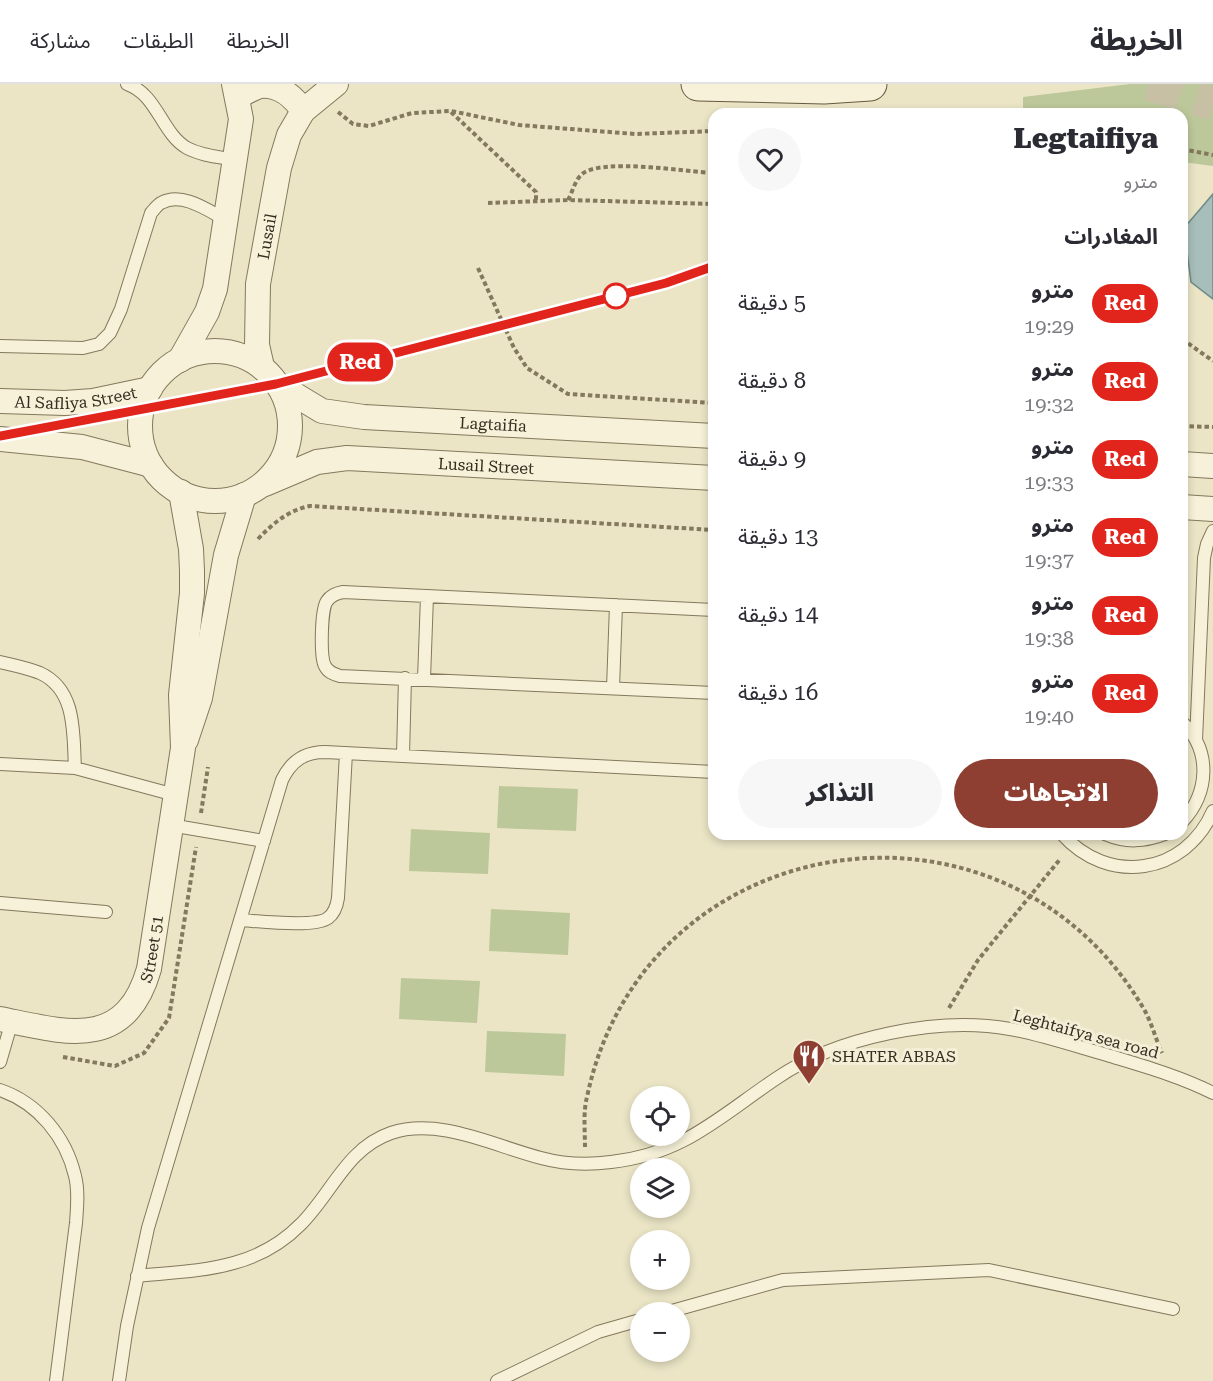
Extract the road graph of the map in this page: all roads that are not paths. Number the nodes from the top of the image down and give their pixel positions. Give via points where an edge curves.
1 (127, 84) edge
2 (698, 84) edge
3 (870, 84) edge
4 (236, 90) edge
5 (330, 90) edge
6 (303, 111) junction
7 (236, 160) junction
8 (226, 220) junction
9 (0, 346) edge
10 (180, 360) junction
11 (262, 367) junction
12 (279, 385) junction
13 (150, 389) junction
14 (0, 401) edge
15 (708, 436) edge
16 (0, 439) edge
17 (1188, 464) edge
18 (152, 465) junction
19 (1213, 466) edge
20 (708, 478) edge
21 (253, 490) junction
22 (181, 492) junction
23 (1188, 507) edge
24 (1213, 509) edge
25 (1213, 531) edge
26 (427, 596) junction
27 (616, 605) junction
28 (708, 610) edge
29 (0, 662) edge
30 (405, 678) junction
31 (424, 679) junction
32 (613, 688) junction
33 (708, 693) edge
34 (1188, 730) edge
35 (1196, 740) junction
36 (183, 748) junction
37 (346, 753) junction
38 (403, 755) junction
39 (0, 764) edge
40 (75, 768) junction
41 (1209, 768) edge
42 (708, 772) edge
43 (175, 795) junction
44 (1213, 811) edge
45 (1188, 815) edge
46 (170, 825) junction
47 (1067, 840) edge
48 (1122, 840) edge
49 (1141, 840) edge
50 (264, 841) junction
51 (0, 903) edge
52 (106, 912) dead end
53 (240, 920) junction
54 (6, 1020) edge
55 (0, 1062) edge
56 (0, 1090) edge
57 (1213, 1093) edge
58 (137, 1276) junction
59 (690, 1306) edge
60 (1173, 1309) dead end
61 (630, 1323) edge
62 (56, 1381) edge
63 (119, 1381) edge
64 (497, 1381) edge

1 - 7 lane via 153,105 186,147
2 - 3 street
4 - 6 street via 271,86 290,95
4 - 7 street via 241,119
5 - 6 street, Lusail
6 - 11 street, Lusail via 289,135 279,168 258,284 257,345
7 - 8 street
8 - 9 lane via 186,200 161,202 151,213 121,309 110,333 99,344 83,348
8 - 10 street via 215,289
10 - 11 street via 200,352 221,351 243,356
10 - 13 street via 163,372
11 - 12 street
12 - 15 street, Lagtaifia via 322,411 364,417
12 - 21 street via 290,427 286,448 277,468
13 - 14 street, Al Safliya Street via 93,401
13 - 18 street via 141,427
16 - 18 street via 82,447
17 - 19 street
18 - 22 street
20 - 21 street, Lusail Street via 347,458 317,462
21 - 22 street via 223,500 201,500
21 - 36 street, Street 51 via 225,555 200,698
22 - 36 street, Street 51 via 192,571 181,695
23 - 24 street
25 - 35 lane via 1204,558
26 - 27 lane
26 - 30 lane via 343,592 331,596 324,608 322,657 329,672 339,676
26 - 31 lane
27 - 28 lane
27 - 32 lane
29 - 40 lane via 43,674 63,693 72,719
30 - 31 lane
30 - 38 lane
31 - 32 lane
32 - 33 lane
34 - 35 lane
35 - 41 lane
36 - 43 street, Street 51
37 - 38 lane
37 - 50 lane via 314,752 294,762 282,780
37 - 53 lane via 338,898 333,913 312,923
38 - 42 lane
39 - 40 lane
40 - 43 lane
41 - 45 lane
43 - 46 street, Street 51
44 - 47 lane via 1185,848 1149,865 1110,866
46 - 50 lane
46 - 54 street, Street 51 via 149,969 135,1002 104,1028 84,1032
48 - 49 lane
50 - 53 lane
51 - 52 lane
53 - 58 lane
54 - 55 lane
56 - 62 lane via 43,1117 68,1155 75,1177 76,1223
57 - 58 lane, Leghtaifya sea road via 1170,1074 1008,1028 904,1030 839,1047 778,1077 700,1133 633,1159 584,1164 544,1159 447,1131 399,1131 357,1153 301,1224 263,1253 219,1268
58 - 63 lane
59 - 60 lane via 783,1280 989,1270
61 - 64 lane via 598,1332

